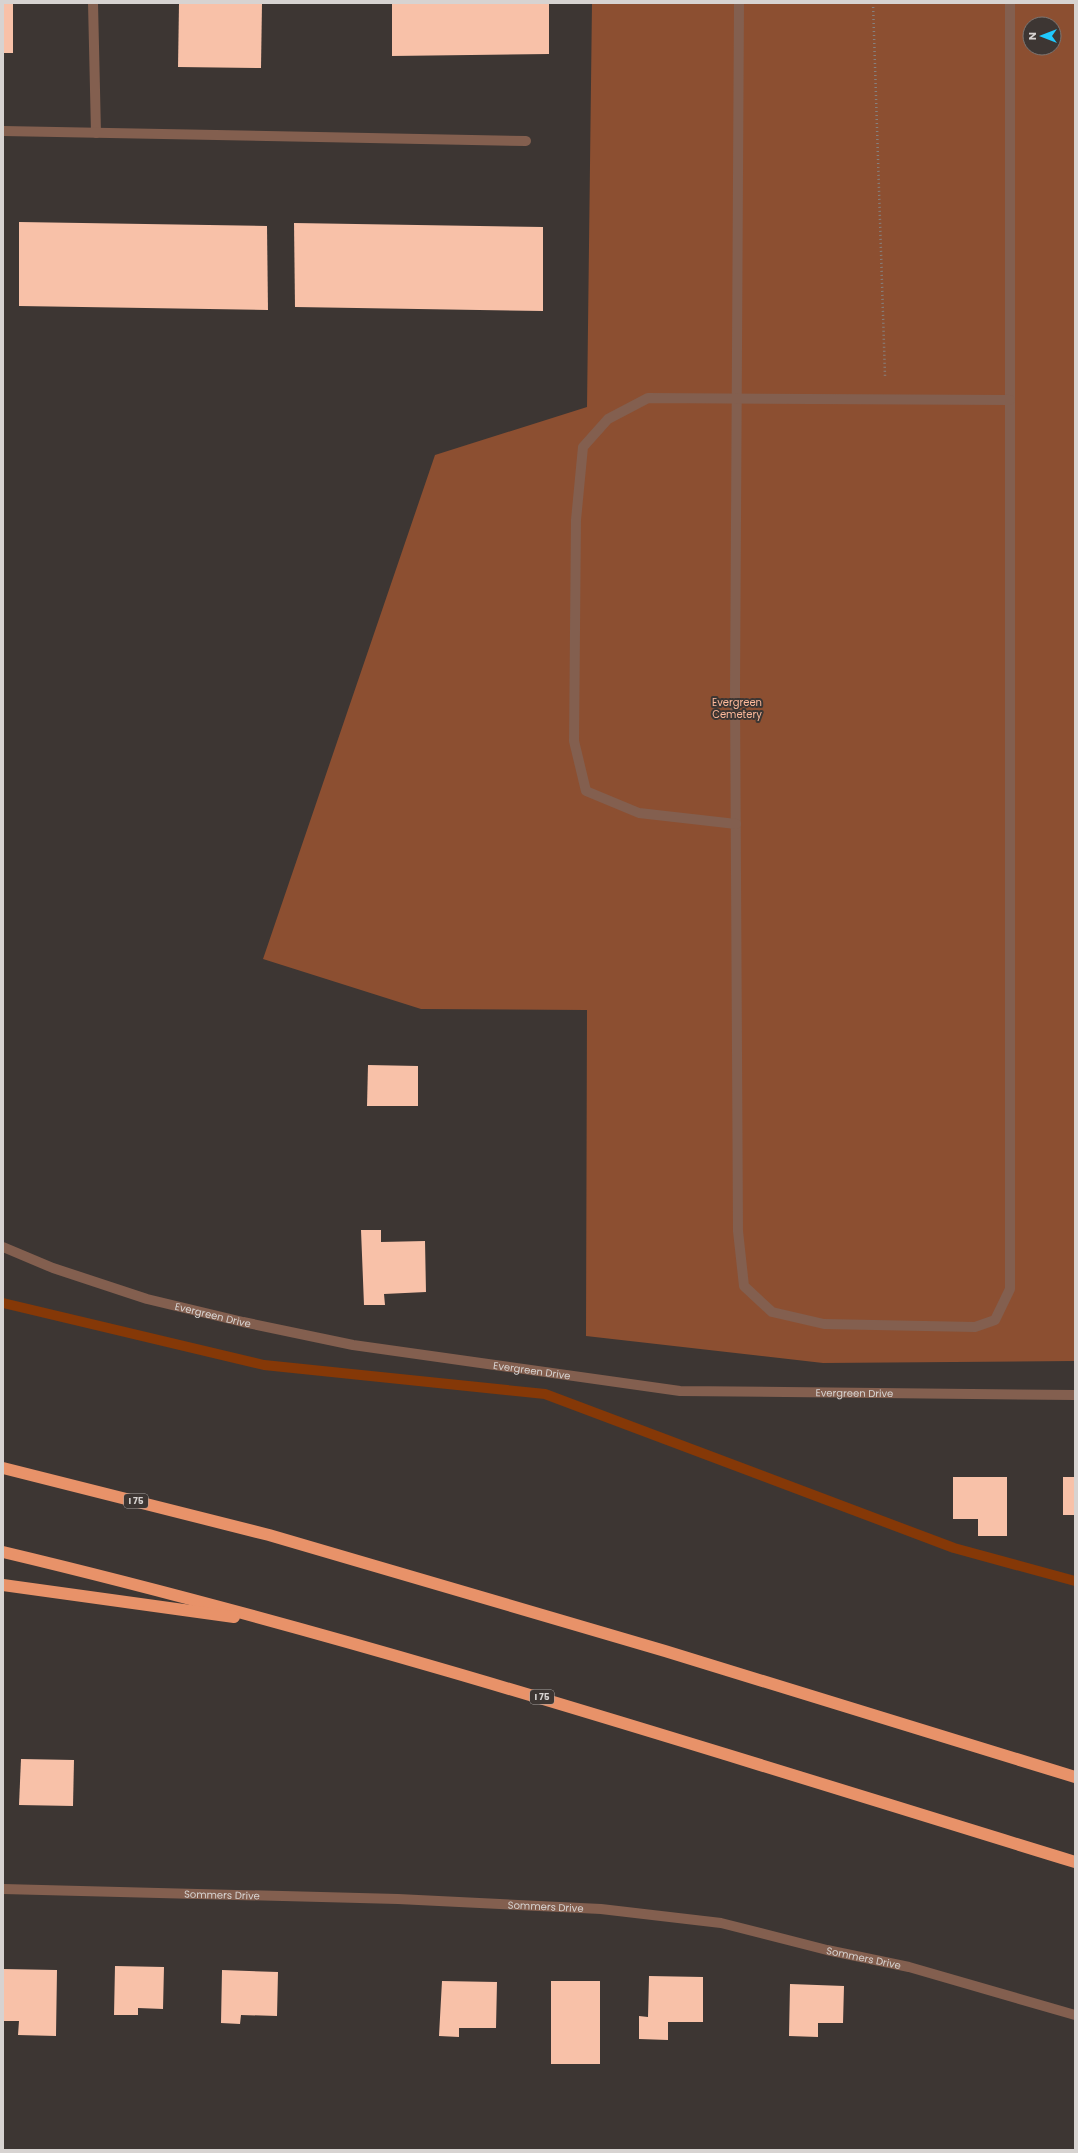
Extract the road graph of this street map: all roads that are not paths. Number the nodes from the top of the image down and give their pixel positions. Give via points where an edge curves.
1 (93, 3) edge
2 (739, 3) edge
3 (1010, 3) edge
4 (3, 132) edge
5 (96, 133) junction
6 (526, 141) dead end
7 (737, 400) junction
8 (1010, 400) junction
9 (736, 824) junction
10 (3, 1246) edge
11 (1075, 1395) edge
12 (3, 1468) edge
13 (3, 1552) edge
14 (3, 1585) edge
15 (286, 1624) junction
16 (1075, 1777) edge
17 (1075, 1862) edge
18 (3, 1889) edge
19 (1075, 2015) edge

1 - 5 street
2 - 7 street
3 - 8 street
4 - 5 street
5 - 6 street
7 - 8 street
7 - 9 street
7 - 9 street via 648,398 608,419 583,447 576,520 574,741 586,791 639,814
8 - 9 street via 1010,1289 995,1320 975,1327 824,1324 772,1312 744,1286 738,1231
10 - 11 street, Evergreen Drive via 53,1268 147,1299 243,1322 353,1345 680,1391
12 - 16 highway, I 75 via 269,1536 657,1649
13 - 15 highway, I 75
14 - 15 highway
15 - 17 highway, I 75 via 530,1694
18 - 19 street, Sommers Drive via 414,1900 601,1908 714,1922 909,1967

